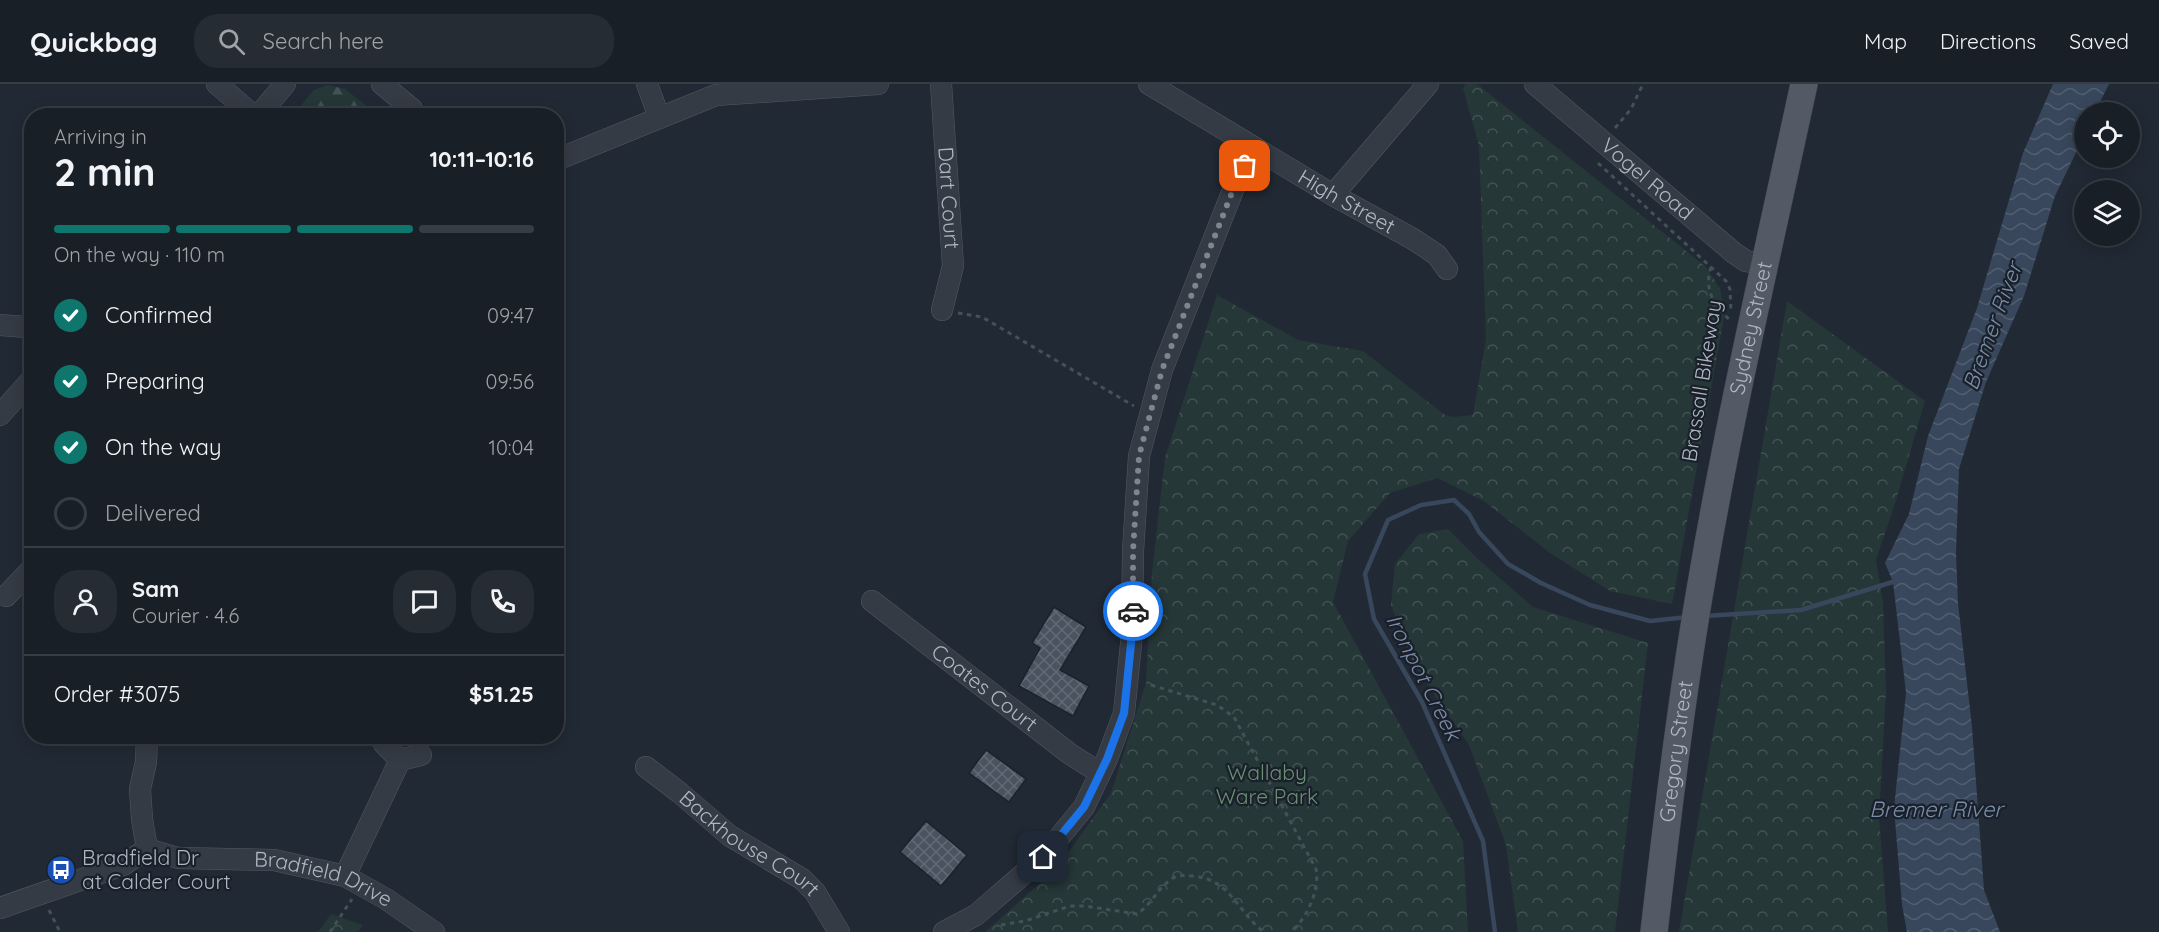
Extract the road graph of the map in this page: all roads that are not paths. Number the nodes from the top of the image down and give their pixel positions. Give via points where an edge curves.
1 (217, 84) edge
2 (285, 84) edge
3 (382, 84) edge
4 (646, 84) edge
5 (878, 84) edge
6 (941, 84) edge
7 (1149, 84) edge
8 (1428, 84) edge
9 (1535, 84) edge
10 (1803, 84) edge
11 (828, 85) edge
12 (246, 108) edge
13 (263, 108) edge
14 (411, 108) edge
15 (659, 117) junction
16 (1255, 148) junction
17 (564, 157) edge
18 (1334, 195) junction
19 (1765, 265) junction
20 (1447, 269) dead end
21 (942, 310) road end
22 (0, 325) edge
23 (24, 327) edge
24 (24, 388) edge
25 (0, 415) edge
26 (1703, 573) joint
27 (24, 577) edge
28 (6, 596) dead end
29 (872, 601) dead end
30 (147, 744) edge
31 (384, 744) dead end
32 (421, 754) dead end
33 (400, 760) junction
34 (646, 767) dead end
35 (1100, 773) junction
36 (147, 849) junction
37 (353, 881) junction
38 (0, 908) edge
39 (434, 932) edge
40 (839, 932) edge
41 (944, 932) edge
42 (1654, 932) edge

1 - 12 street
2 - 13 street
3 - 14 street
4 - 15 street
5 - 11 street
6 - 21 street, Dart Court via 953,266
7 - 16 street, High Street
8 - 18 street
9 - 19 street, Vogel Road via 1734,253 1746,261
10 - 19 main road, Sydney Street
11 - 15 street via 716,95
15 - 17 street
16 - 18 street, High Street
16 - 35 street via 1235,185 1162,370 1139,456 1132,634 1124,713
18 - 20 street, High Street via 1413,239 1437,255
19 - 26 main road, Sydney Street
22 - 23 street
24 - 25 street
26 - 42 main road, Gregory Street via 1684,689
27 - 28 street
29 - 35 street, Coates Court
30 - 36 street via 140,789
31 - 33 street
32 - 33 street
33 - 37 street
34 - 40 street, Backhouse Court via 730,836 802,879 815,892
35 - 41 street via 1084,807 1043,857 975,915
36 - 37 street, Bradfield Drive via 178,858 274,860
36 - 38 street via 123,866
37 - 39 street, Bradfield Drive

